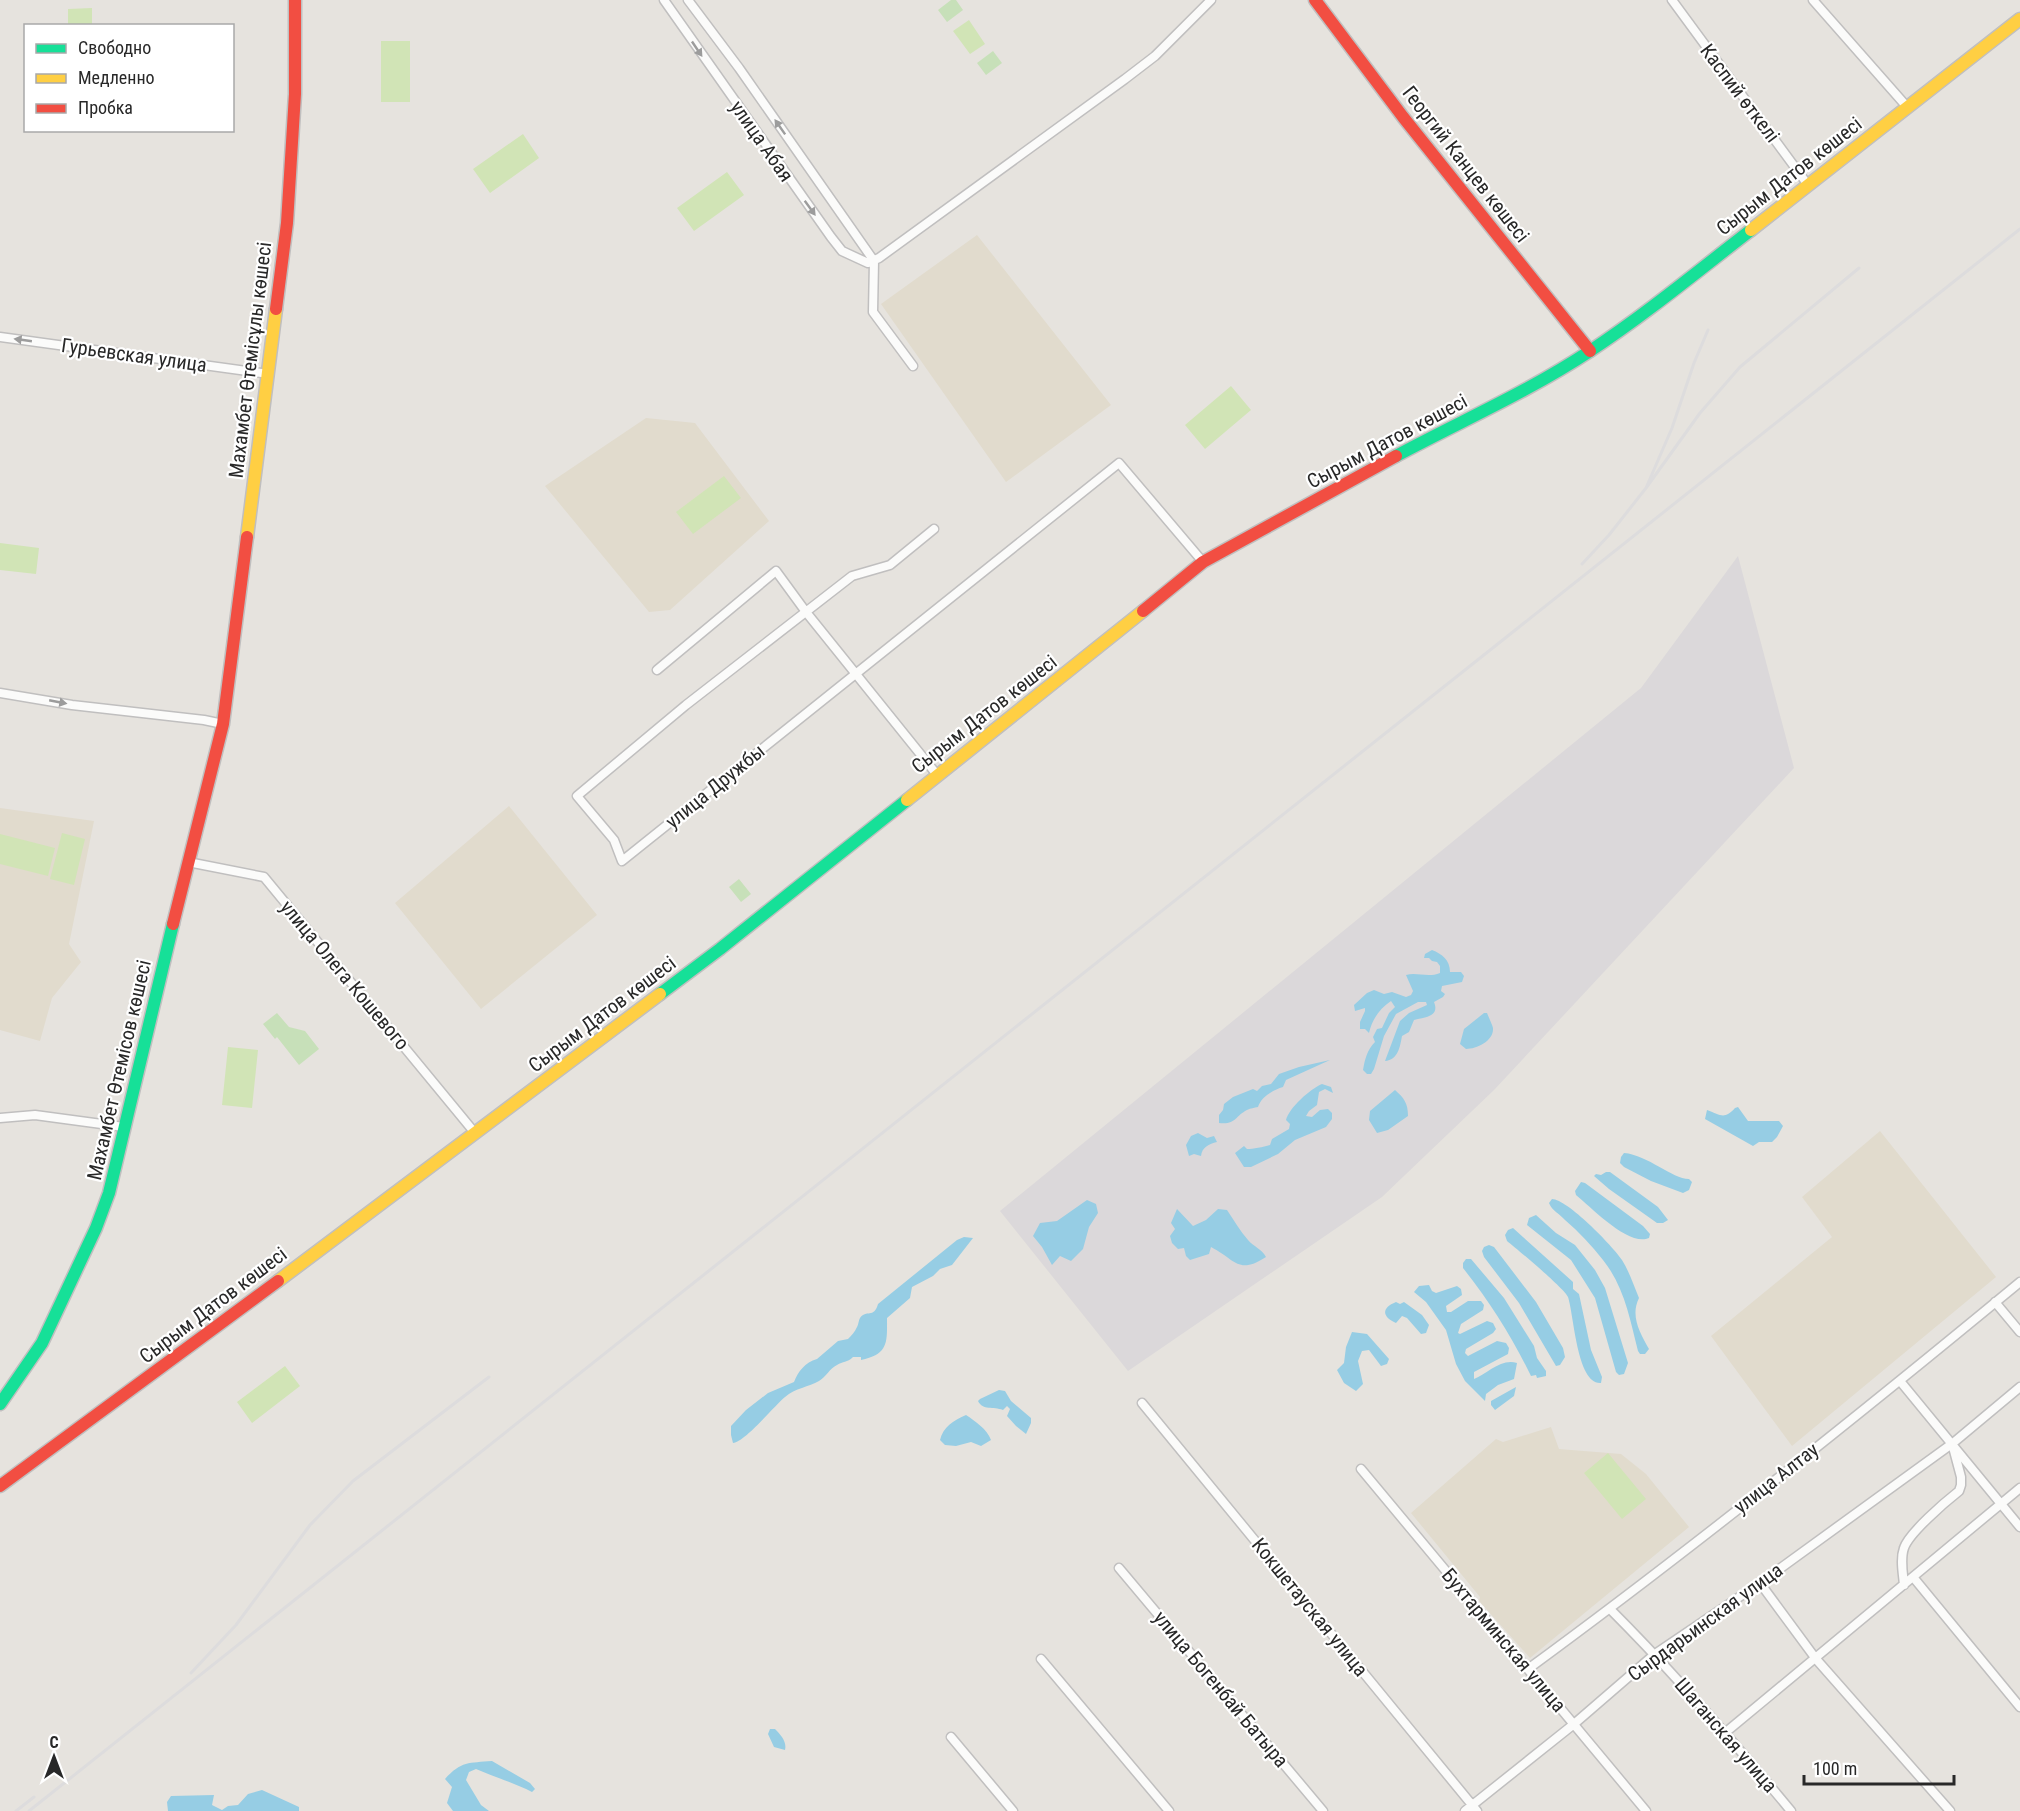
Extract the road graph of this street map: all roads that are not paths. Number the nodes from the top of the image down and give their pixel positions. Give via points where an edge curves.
1 (295, 0) edge
2 (664, 0) edge
3 (688, 0) edge
4 (1211, 0) edge
5 (1315, 0) edge
6 (1672, 0) edge
7 (1813, 0) edge
8 (2020, 19) edge
9 (1908, 108) junction
10 (1808, 185) junction
11 (874, 261) junction
12 (0, 337) edge
13 (1590, 351) junction
14 (913, 366) dead end
15 (268, 374) junction
16 (934, 528) dead end
17 (1203, 562) junction
18 (806, 612) junction
19 (657, 670) dead end
20 (856, 672) junction
21 (0, 693) edge
22 (223, 724) junction
23 (938, 776) junction
24 (188, 862) junction
25 (0, 1118) edge
26 (124, 1127) junction
27 (475, 1133) junction
28 (2020, 1282) edge
29 (1995, 1302) junction
30 (2020, 1332) edge
31 (1900, 1381) junction
32 (2020, 1387) edge
33 (1142, 1403) dead end
34 (0, 1404) edge
35 (1953, 1443) junction
36 (1361, 1468) dead end
37 (0, 1486) edge
38 (2020, 1488) edge
39 (2001, 1504) junction
40 (2020, 1527) edge
41 (1119, 1568) dead end
42 (1913, 1578) junction
43 (1760, 1583) junction
44 (1904, 1585) junction
45 (1610, 1609) junction
46 (1655, 1654) junction
47 (1041, 1659) dead end
48 (1816, 1659) junction
49 (1528, 1669) junction
50 (2020, 1707) edge
51 (1574, 1724) junction
52 (1726, 1732) junction
53 (951, 1737) dead end
54 (1471, 1809) edge
55 (1013, 1811) edge
56 (1169, 1811) edge
57 (1323, 1811) edge
58 (1646, 1811) edge
59 (1791, 1811) edge
60 (1950, 1811) edge

1 - 15 main road, Махамбет Өтемісұлы көшесі via 295,94 287,223
2 -> 11 street, улица Абая via 842,251 863,262
11 -> 3 street, улица Абая
4 - 11 street via 1155,56
5 - 13 main road, Георгий Канцев көшесі
6 - 10 street, Каспий өткелі
7 - 9 street
8 - 9 main road, Сырым Датов көшесі
9 - 10 main road, Сырым Датов көшесі
10 - 13 main road, Сырым Датов көшесі
11 - 14 street via 873,312
15 -> 12 street, Гурьевская улица
13 - 17 main road, Сырым Датов көшесі via 1515,396
15 - 22 main road, Махамбет Өтемісұлы көшесі
16 - 18 street, улица Дружбы via 890,565 852,576
17 - 20 street, улица Дружбы via 1119,463
17 - 23 main road, Сырым Датов көшесі
18 - 19 street via 776,571
18 - 20 street
18 - 20 street, улица Дружбы via 578,796 614,840 622,861
20 - 23 street
21 -> 22 street
22 - 24 main road, Махамбет Өтемісов көшесі
23 - 27 main road, Сырым Датов көшесі via 720,949
24 - 26 main road, Махамбет Өтемісов көшесі
24 - 27 street, улица Олега Кошевого via 264,877
25 - 26 street via 35,1115
26 - 34 main road, Махамбет Өтемісов көшесі via 109,1193 96,1228 42,1343
27 - 37 main road, Сырым Датов көшесі
28 - 29 street, улица Алтау
29 - 30 street
29 - 31 street, улица Алтау
31 - 35 street
31 - 45 street, улица Алтау
32 - 35 street
33 - 54 street, Кокшетауская улица
35 - 39 street
35 - 43 street, Сырдарьинская улица
35 - 44 street via 1959,1491 1904,1546
36 - 49 street, Бухтарминская улица
38 - 39 street
39 - 40 street
39 - 42 street
41 - 57 street, улица Богенбай Батыра
42 - 44 street
42 - 50 street
43 - 46 street, Сырдарьинская улица
43 - 48 street
44 - 48 street
45 - 46 street, Шаганская улица
45 - 49 street, улица Алтау
46 - 51 street, Сырдарьинская улица
46 - 52 street, Шаганская улица
47 - 56 street
48 - 52 street
48 - 60 street
49 - 51 street, Бухтарминская улица
51 - 54 street, Сырдарьинская улица
51 - 58 street, Бухтарминская улица
52 - 59 street, Шаганская улица
53 - 55 street

